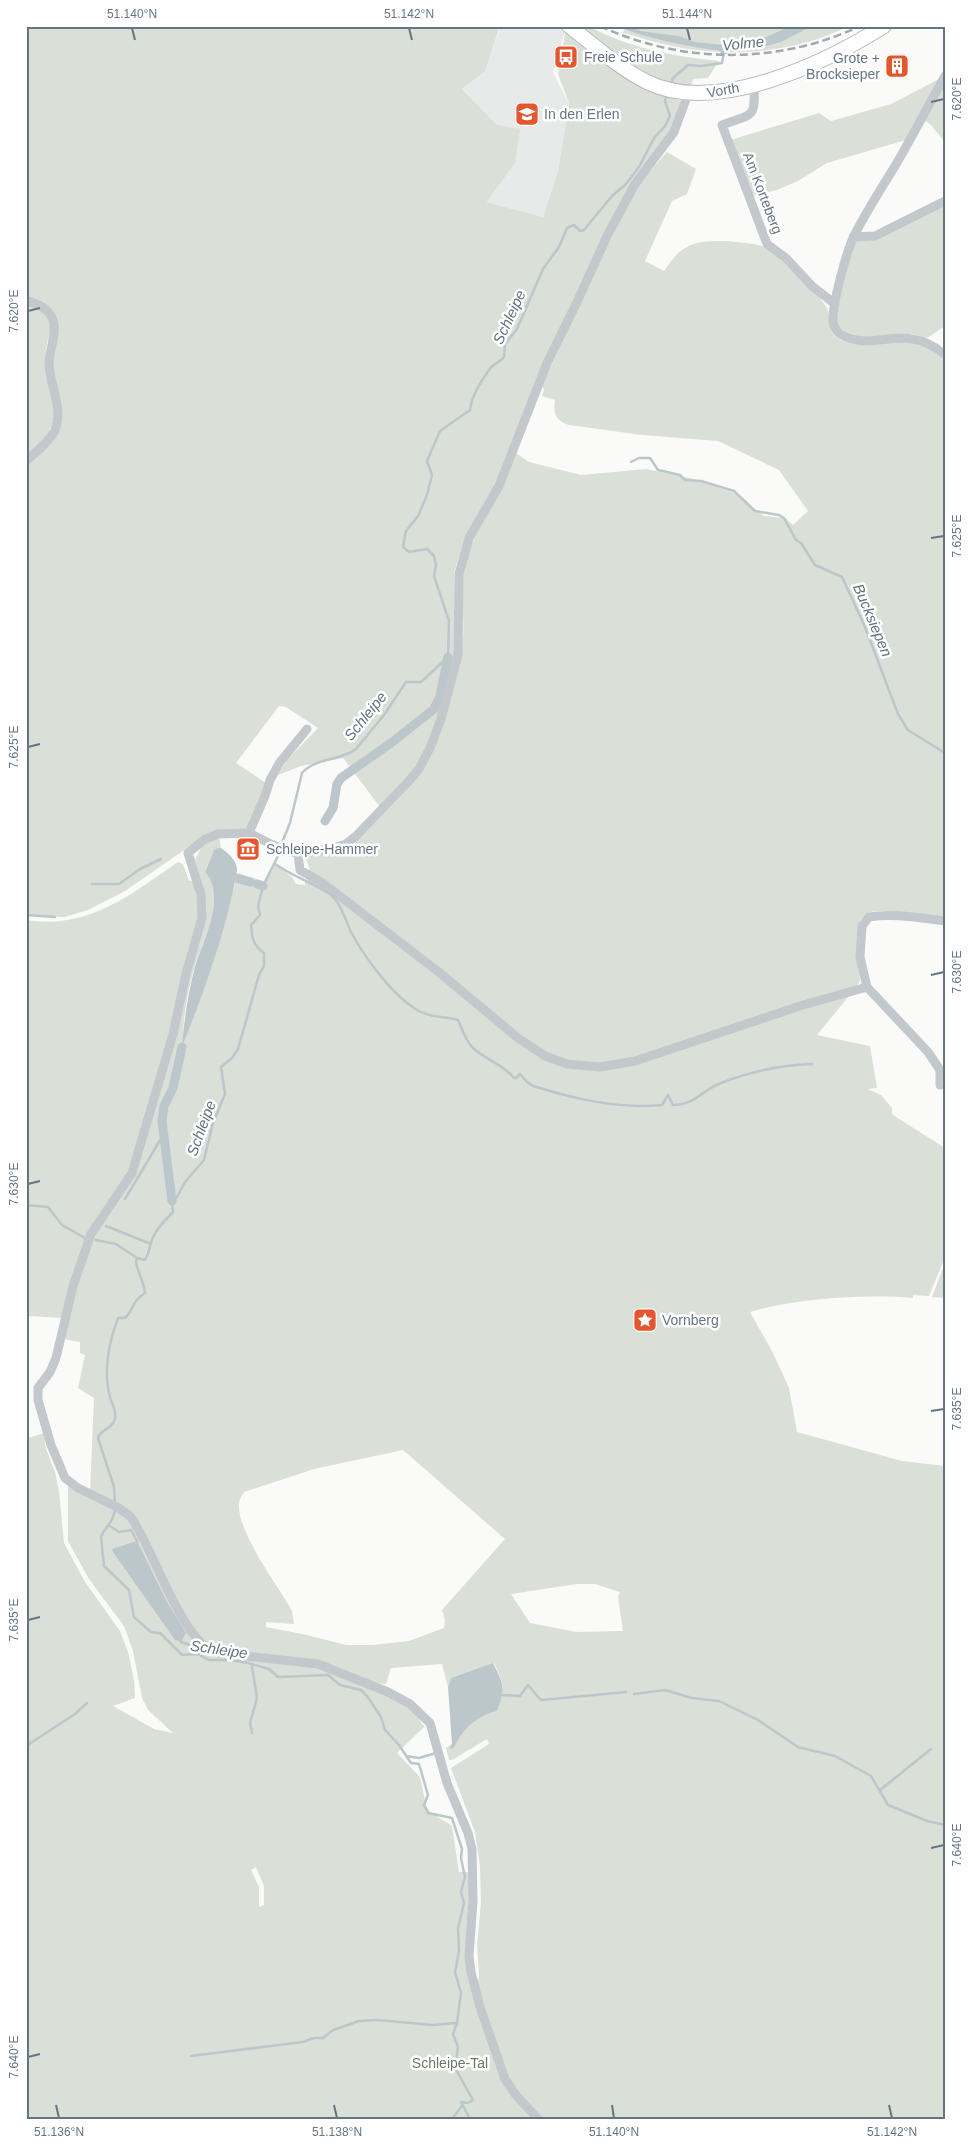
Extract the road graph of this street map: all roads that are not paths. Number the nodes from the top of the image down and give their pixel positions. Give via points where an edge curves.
1 (570, 26) edge
2 (884, 26) edge
3 (945, 76) edge
4 (754, 83) junction
5 (684, 94) junction
6 (945, 202) edge
7 (853, 237) junction
8 (26, 300) edge
9 (835, 304) junction
10 (945, 355) edge
11 (26, 460) edge
12 (307, 729) dead end
13 (249, 833) junction
14 (298, 854) junction
15 (945, 921) edge
16 (867, 987) junction
17 (940, 1086) dead end
18 (538, 2119) edge

1 - 5 main road, Vorth via 626,70 648,83
2 - 4 main road, Vorth via 808,66
3 - 7 street
4 - 5 main road, Vorth via 709,94
4 - 9 street, Am Korteberg via 755,108 751,114 722,125 768,244
5 - 14 street via 674,132 636,184 608,234 547,363 499,486 469,538 459,574 458,655 430,748 419,769 356,836 346,844
6 - 7 street via 875,236
7 - 9 street
8 - 11 street via 44,307 53,321 49,363 58,410 54,432
9 - 10 street via 834,327 841,334 859,339 915,338
12 - 13 street via 280,762
13 - 14 street
13 - 18 street via 218,834 205,839 188,853 201,895 202,918 173,1034 132,1173 91,1234 73,1286 56,1358 38,1388 38,1400 50,1446 64,1478 114,1506 136,1523 188,1626 205,1647 218,1653 318,1664 381,1688 410,1704 430,1723 447,1783 472,1849 469,1956 475,1991 506,2079
14 - 16 street via 300,870 324,884 424,961 518,1038 545,1056 567,1064 600,1067 635,1061
15 - 16 street via 906,916 868,917 862,926 860,957
16 - 17 street via 928,1052 940,1070

